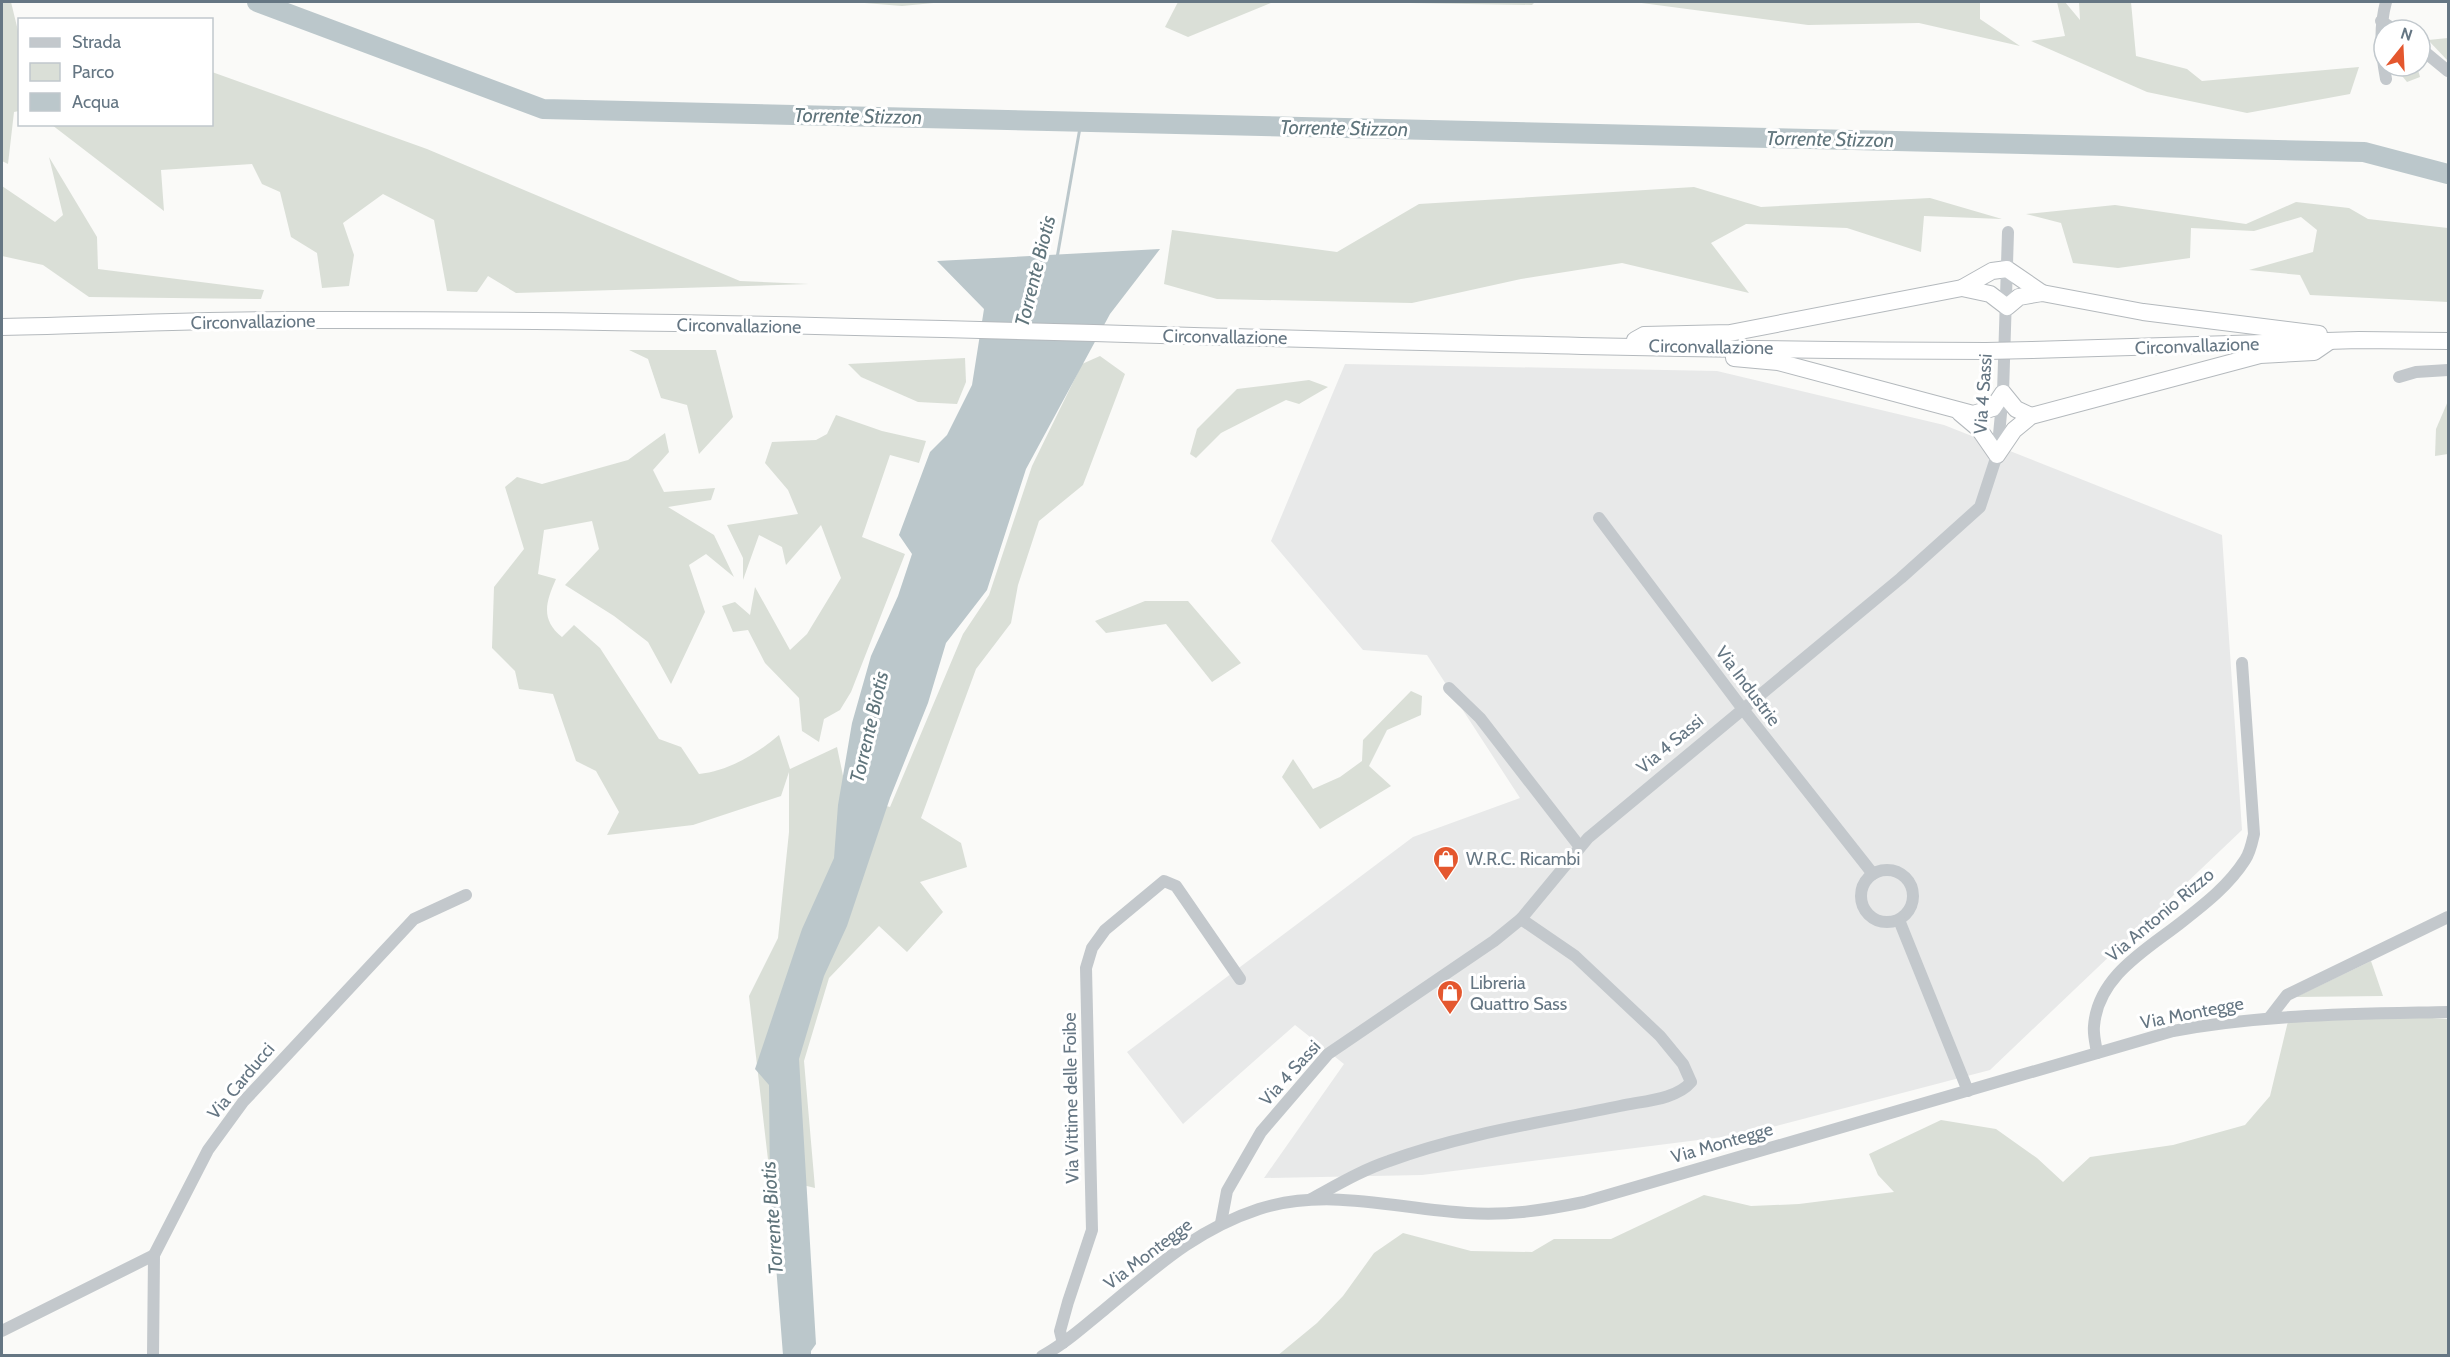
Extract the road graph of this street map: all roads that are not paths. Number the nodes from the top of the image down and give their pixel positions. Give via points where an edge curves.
1 (2386, 2) edge
2 (2381, 18) edge
3 (2432, 58) edge
4 (2448, 71) edge
5 (2008, 232) dead end
6 (2007, 269) junction
7 (1962, 288) junction
8 (2042, 293) junction
9 (2007, 307) junction
10 (2, 327) edge
11 (2330, 341) junction
12 (2448, 341) edge
13 (1625, 346) junction
14 (2448, 370) edge
15 (2398, 378) dead end
16 (2003, 393) junction
17 (1958, 412) junction
18 (2031, 416) junction
19 (1996, 455) junction
20 (1599, 518) dead end
21 (2242, 663) dead end
22 (1449, 688) dead end
23 (1742, 708) junction
24 (1580, 847) junction
25 (1873, 874) junction
26 (466, 895) dead end
27 (2448, 917) edge
28 (1521, 919) junction
29 (1899, 920) junction
30 (1240, 979) dead end
31 (2448, 1011) edge
32 (2270, 1017) junction
33 (2097, 1053) junction
34 (1968, 1090) junction
35 (1308, 1201) junction
36 (1221, 1223) junction
37 (154, 1255) junction
38 (2, 1331) edge
39 (1062, 1343) junction
40 (153, 1356) edge
41 (1042, 1356) edge

1 - 2 street
3 - 4 street
5 - 6 street, Via 4 Sassi
6 - 7 highway via 1992,271
6 - 8 highway
6 - 9 street, Via 4 Sassi
7 - 9 highway via 1990,294
7 - 13 highway via 1730,333 1644,335
8 - 9 highway via 2019,297
8 - 11 highway via 2143,312 2317,333
9 - 16 street, Via 4 Sassi
10 - 13 highway, Circonvallazione via 300,320 600,322
11 - 12 highway, Circonvallazione
11 - 13 highway, Circonvallazione, bridge via 1986,351
11 - 18 highway via 2314,352 2260,356
13 - 17 highway via 1630,351 1778,362
14 - 15 street via 2416,372
16 - 17 highway via 1993,408 1984,413
16 - 18 highway via 2016,409
16 - 19 street, Via 4 Sassi
17 - 19 highway via 1979,429
18 - 19 highway via 2014,430
19 - 23 street, Via 4 Sassi via 1980,507 1901,578
20 - 23 street, Via Industrie
21 - 33 street, Via Antonio Rizzo via 2254,834 2247,859 2219,892 2137,954 2114,978 2094,1026
22 - 24 street via 1480,718
23 - 24 street, Via 4 Sassi
23 - 25 street, Via Industrie
24 - 28 street, Via 4 Sassi
25 - 29 street via 1862,886 1861,902 1869,916 1883,923
25 - 29 street via 1893,871 1910,883 1912,904
26 - 37 street, Via Carducci via 414,919 243,1102 208,1150
27 - 32 street via 2287,995
28 - 35 street via 1575,956 1652,1028 1683,1064 1691,1082 1683,1091 1653,1099 1467,1139 1390,1160
28 - 36 street, Via 4 Sassi via 1328,1054 1262,1132 1227,1191
29 - 34 street
30 - 39 street, Via Vittime delle Foibe via 1176,886 1164,881 1105,930 1092,948 1086,968 1092,1230 1060,1330
31 - 32 street, Via Montegge
32 - 33 street, Via Montegge via 2173,1031
33 - 34 street, Via Montegge
34 - 35 street, Via Montegge via 1551,1209 1467,1213 1342,1198
35 - 36 street, Via Montegge via 1262,1208
36 - 39 street, Via Montegge via 1184,1245
37 - 38 street
37 - 40 street, Via Carducci
39 - 41 street, Via Montegge

